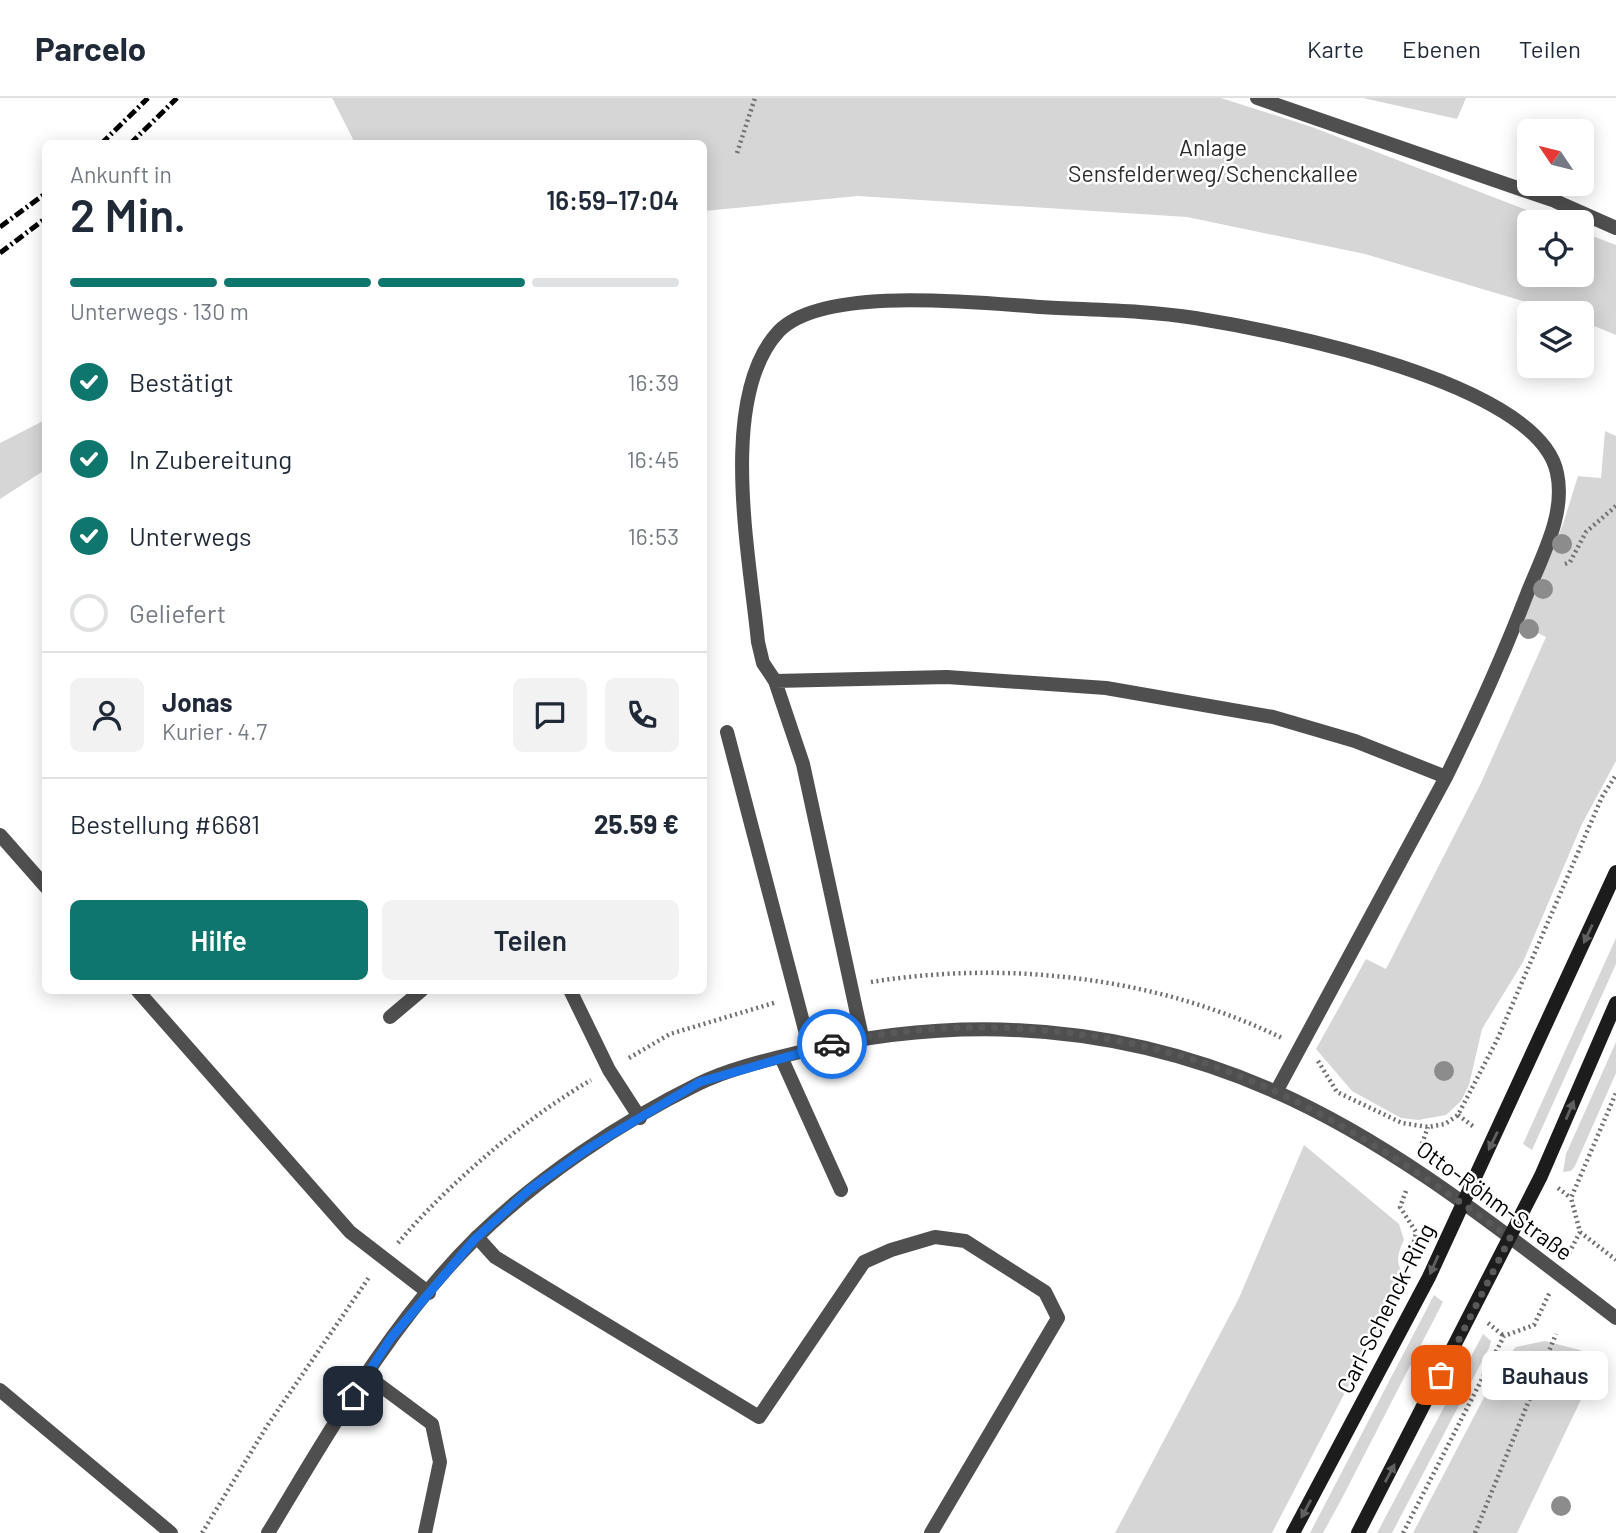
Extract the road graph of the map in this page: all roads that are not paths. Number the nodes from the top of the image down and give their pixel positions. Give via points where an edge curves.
1 (1257, 98) edge
2 (1616, 228) edge
3 (775, 681) junction
4 (727, 732) dead end
5 (1446, 777) junction
6 (0, 835) edge
7 (1616, 872) edge
8 (42, 882) edge
9 (141, 994) edge
10 (417, 994) edge
11 (572, 994) edge
12 (1616, 1003) edge
13 (390, 1017) dead end
14 (862, 1037) junction
15 (810, 1049) junction
16 (781, 1057) junction
17 (1276, 1092) junction
18 (640, 1118) junction
19 (841, 1190) dead end
20 (1462, 1203) junction
21 (477, 1237) junction
22 (1510, 1238) junction
23 (429, 1293) junction
24 (1616, 1318) edge
25 (366, 1375) junction
26 (0, 1390) edge
27 (171, 1533) edge
28 (268, 1533) edge
29 (425, 1533) edge
30 (931, 1533) edge
31 (1293, 1533) edge
32 (1358, 1533) edge

1 - 2 street via 1555,201
3 - 5 street via 947,677 1106,688 1273,717 1355,741
3 - 5 street via 758,642 741,465 749,390 762,356 780,330 800,317 845,305 914,298 1193,317 1383,358 1492,405 1542,440 1557,471 1554,526 1495,677
3 - 14 street via 803,764
4 - 15 street
5 - 17 street
6 - 8 street
7 -> 20 main road, Carl-Schenck-Ring
9 - 23 street via 350,1232
10 - 13 street
11 - 18 street via 609,1070
22 -> 12 main road
14 - 15 street, Otto-Röhm-Straße
14 - 17 street, Otto-Röhm-Straße via 1012,1028 1081,1035 1149,1048
15 - 16 street, Otto-Röhm-Straße
16 - 18 street, Otto-Röhm-Straße via 700,1082
16 - 19 street
17 - 20 street, Otto-Röhm-Straße via 1385,1151
18 - 21 street, Otto-Röhm-Straße via 529,1190
20 - 22 street, Otto-Röhm-Straße
20 -> 31 main road, Carl-Schenck-Ring via 1397,1341
21 - 23 street, Otto-Röhm-Straße
21 - 30 street via 495,1257 759,1417 864,1262 873,1258 935,1237 965,1241 1045,1292 1058,1318
22 - 24 street, Otto-Röhm-Straße
32 -> 22 main road
23 - 25 street, Otto-Röhm-Straße
25 - 28 street, Otto-Röhm-Straße
25 - 29 street via 432,1424 440,1462
26 - 27 street

